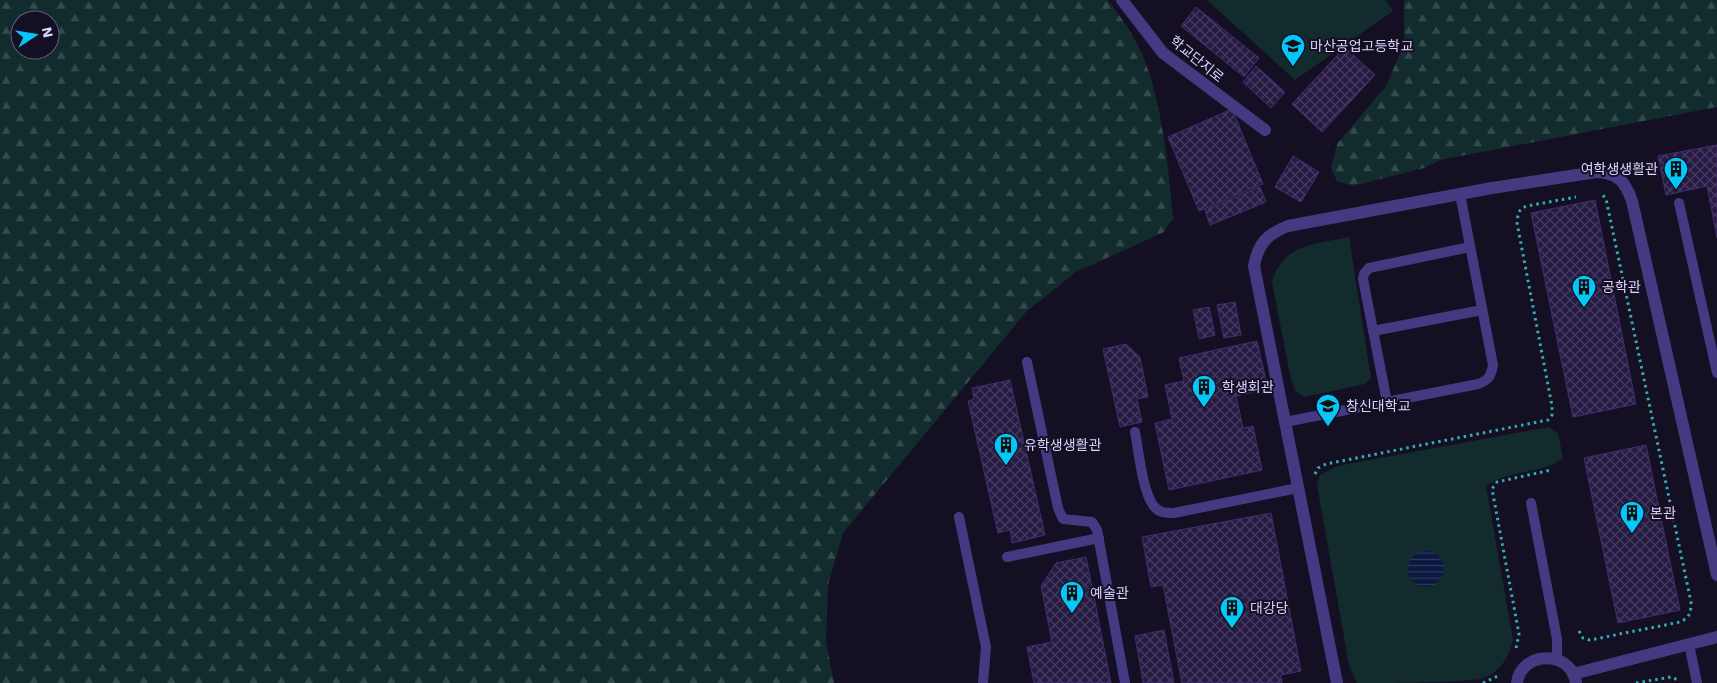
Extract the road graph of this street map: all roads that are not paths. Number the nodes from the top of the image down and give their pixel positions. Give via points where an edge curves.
1 (1122, 0) edge
2 (1265, 130) dead end
3 (1460, 194) junction
4 (1679, 203) dead end
5 (1470, 247) junction
6 (1482, 310) junction
7 (1373, 331) junction
8 (1027, 362) dead end
9 (1717, 373) edge
10 (1387, 402) junction
11 (1284, 422) junction
12 (1135, 432) dead end
13 (1298, 488) junction
14 (1531, 503) dead end
15 (959, 517) dead end
16 (1099, 538) junction
17 (1713, 543) edge
18 (1007, 558) dead end
19 (1717, 575) edge
20 (1717, 637) edge
21 (1689, 644) junction
22 (1557, 658) junction
23 (1575, 679) edge
24 (983, 683) edge
25 (1125, 683) edge
26 (1337, 683) edge
27 (1517, 683) edge
28 (1697, 683) edge

1 - 2 street, 학교단지로 via 1163,53
3 - 5 lane
3 - 11 street via 1288,226 1263,240 1254,266
3 - 17 street via 1596,172 1621,178 1632,201
4 - 9 lane
5 - 6 lane
5 - 7 lane via 1369,268 1363,279
6 - 7 lane
6 - 10 lane via 1493,365 1486,381
7 - 10 lane
8 - 16 lane via 1058,508 1063,519 1092,522
10 - 11 lane
11 - 13 street
12 - 13 lane via 1148,491 1154,506 1164,513
13 - 26 street
14 - 22 lane via 1557,639
15 - 24 lane via 986,647
16 - 18 lane
16 - 25 lane
17 - 19 street
20 - 21 street
21 - 23 street
21 - 28 lane
22 - 23 street via 1565,663
22 - 27 street via 1538,658 1529,662

